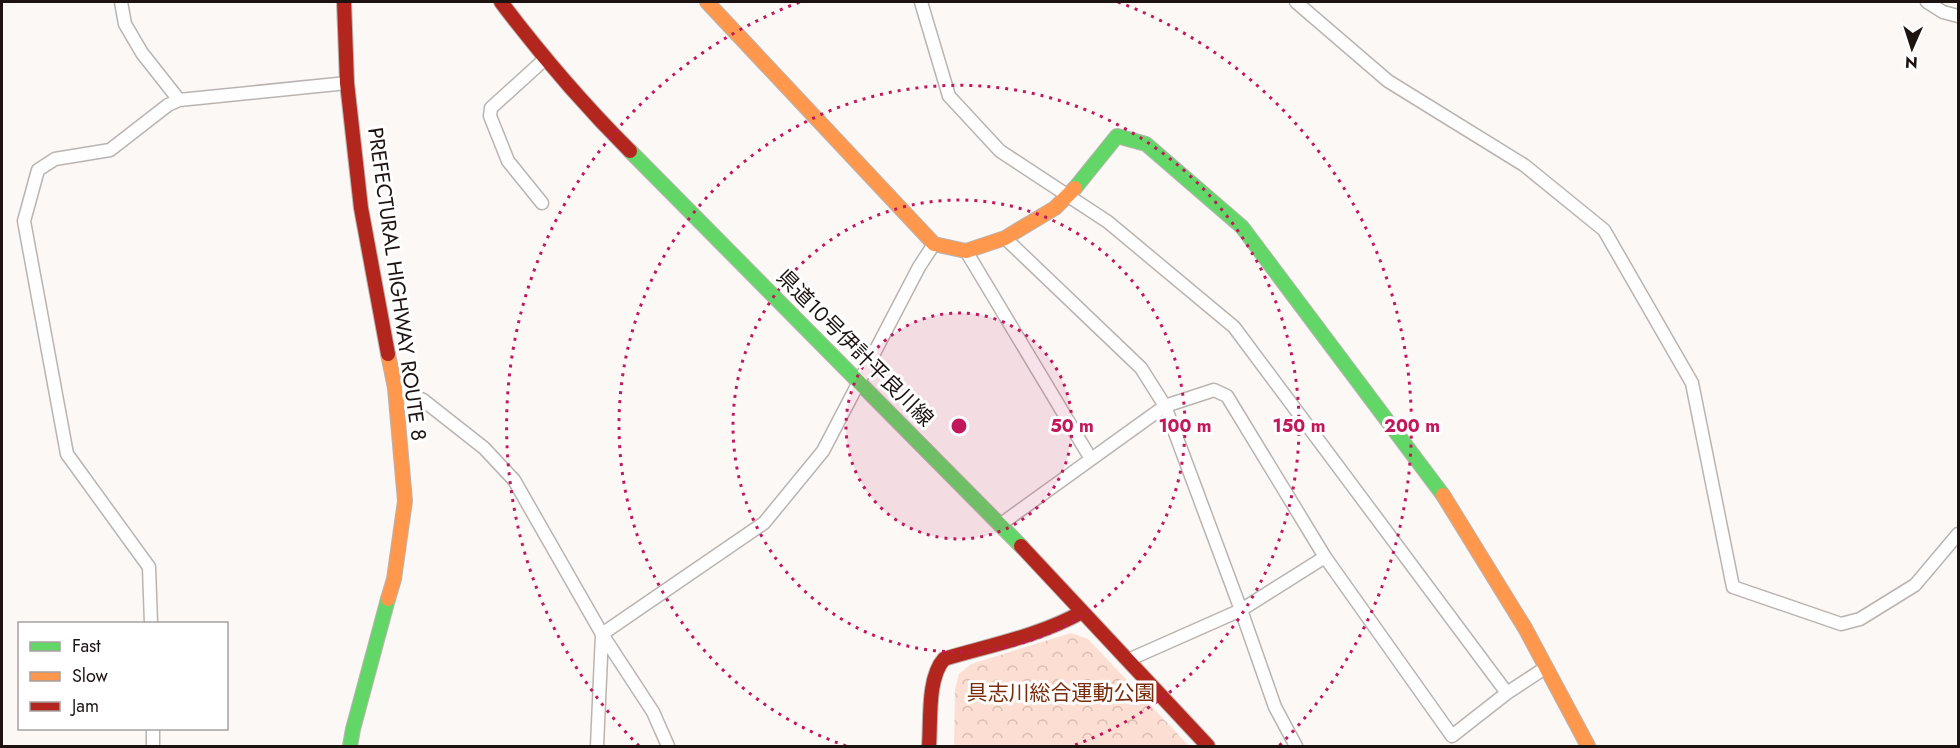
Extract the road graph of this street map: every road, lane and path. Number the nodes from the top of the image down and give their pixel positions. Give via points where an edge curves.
1 (120, 2) edge
2 (344, 2) edge
3 (501, 2) edge
4 (707, 2) edge
5 (921, 2) edge
6 (1296, 2) edge
7 (1927, 2) edge
8 (1959, 16) edge
9 (546, 58) junction
10 (347, 83) junction
11 (179, 100) junction
12 (1069, 196) junction
13 (542, 203) dead end
14 (1005, 238) junction
15 (934, 244) junction
16 (966, 251) junction
17 (860, 383) junction
18 (395, 388) junction
19 (1165, 406) junction
20 (1091, 459) junction
21 (1001, 524) junction
22 (1959, 534) edge
23 (1325, 557) junction
24 (1241, 610) junction
25 (1082, 612) junction
26 (150, 622) edge
27 (602, 634) junction
28 (1128, 660) junction
29 (1545, 668) junction
30 (1507, 693) junction
31 (153, 730) edge
32 (153, 747) edge
33 (350, 747) edge
34 (597, 747) edge
35 (668, 747) edge
36 (929, 747) edge
37 (1208, 747) edge
38 (1296, 747) edge
39 (1588, 747) edge

1 - 11 street via 125,24 142,53
2 - 10 main road, PREFECTURAL HIGHWAY ROUTE 8
3 - 9 main road, 県道10号伊計平良川線
4 - 15 main road
5 - 12 street via 949,96 1000,151
6 - 22 street via 1388,81 1524,165 1604,230 1692,384 1733,587 1841,624 1860,619 1915,585
7 - 8 street
9 - 13 street via 491,108 490,116 508,161
9 - 17 main road, 県道10号伊計平良川線 via 588,109
10 - 11 street
10 - 18 main road, PREFECTURAL HIGHWAY ROUTE 8 via 361,208
11 - 26 street via 110,150 55,159 38,171 24,221 68,454 149,567
12 - 14 main road
12 - 29 main road via 1117,136 1146,144 1242,226 1439,489 1525,628
12 - 30 street via 1108,222 1234,327
14 - 16 main road
14 - 19 street via 1141,368
15 - 16 main road
15 - 17 street
16 - 20 street
17 - 21 main road, 県道10号伊計平良川線
17 - 27 street via 823,451 764,523
18 - 27 street via 423,400 484,448 514,480
18 - 33 main road, PREFECTURAL HIGHWAY ROUTE 8 via 405,501 394,579
19 - 20 street
19 - 23 street via 1214,390 1227,396
19 - 24 street
20 - 21 street
21 - 25 main road, 県道10号伊計平良川線
23 - 24 street
23 - 30 street via 1452,736
24 - 28 street
24 - 38 street via 1275,708
25 - 28 main road, 県道10号伊計平良川線
25 - 36 main road via 1049,628 944,659 937,667 933,685
27 - 34 street
27 - 35 street via 653,712
28 - 37 main road, 県道10号伊計平良川線
29 - 30 street
29 - 39 main road
31 - 32 street

